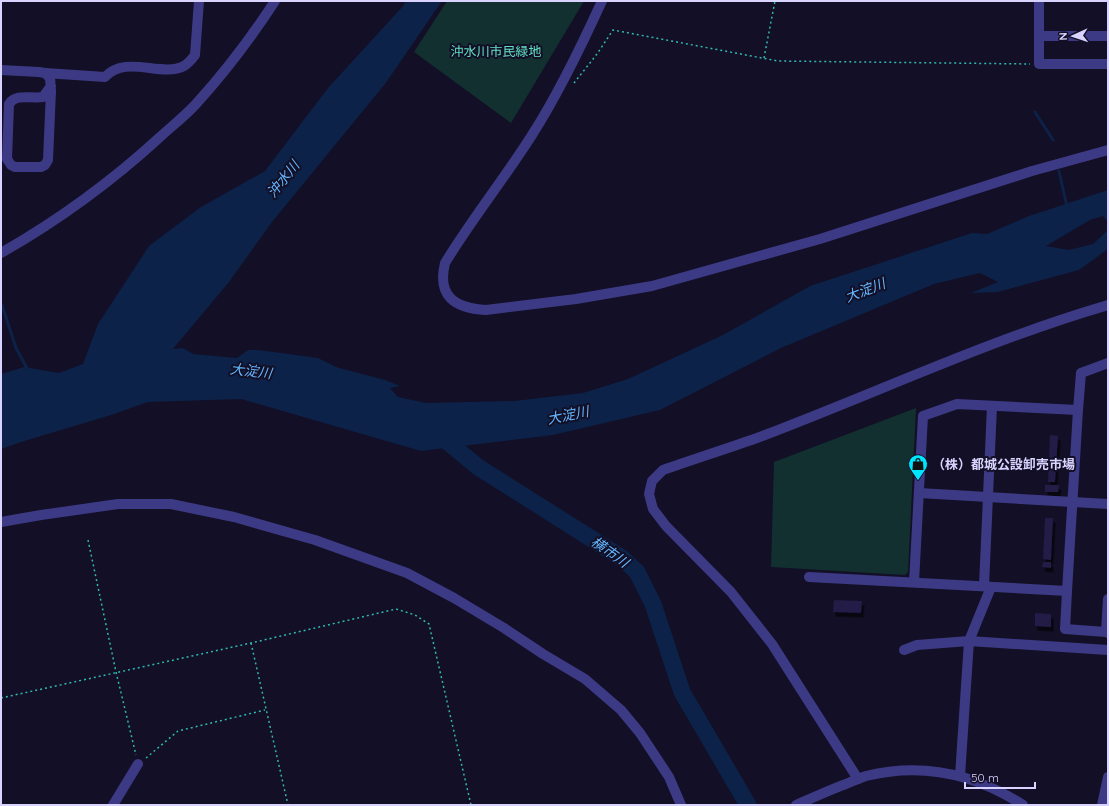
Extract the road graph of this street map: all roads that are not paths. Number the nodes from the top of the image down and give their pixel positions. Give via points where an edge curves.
1 (199, 1) edge
2 (275, 1) edge
3 (602, 1) edge
4 (1039, 1) edge
5 (1039, 36) junction
6 (1108, 36) edge
7 (1108, 64) edge
8 (1, 70) edge
9 (45, 73) junction
10 (51, 86) junction
11 (1108, 150) edge
12 (1, 253) edge
13 (1108, 305) edge
14 (1108, 363) edge
15 (992, 406) junction
16 (1078, 410) junction
17 (919, 493) junction
18 (988, 497) junction
19 (1072, 502) junction
20 (1108, 504) edge
21 (1, 522) edge
22 (809, 577) dead end
23 (914, 582) junction
24 (988, 586) junction
25 (1067, 591) junction
26 (1108, 599) edge
27 (1107, 632) edge
28 (969, 641) junction
29 (904, 650) dead end
30 (1108, 650) edge
31 (138, 764) road end
32 (960, 776) junction
33 (1108, 778) edge
34 (858, 779) junction
35 (113, 805) edge
36 (681, 805) edge
37 (796, 805) edge
38 (1023, 805) edge
39 (1102, 805) edge

1 - 9 street via 195,55 184,66 169,69 129,66 111,71 105,77
2 - 12 street via 254,34 189,111 116,176 74,208
3 - 11 street via 551,104 445,263 442,284 447,294 460,306 486,310 652,286 820,239 1032,171
4 - 5 street
5 - 6 street
5 - 7 street via 1039,64
8 - 9 street
9 - 10 street via 50,78
10 - 10 street via 48,160 41,167 15,167 8,159 9,104 16,98 43,97
13 - 34 street via 1006,339 757,438 663,470 652,481 649,494 653,509 666,526 731,592 772,644
14 - 16 street via 1081,373
15 - 16 street
15 - 17 street via 957,404 923,416
15 - 18 street
16 - 19 street
17 - 18 street
17 - 23 street
18 - 19 street
18 - 24 street
19 - 20 street
19 - 25 street
21 - 36 street via 118,504 171,504 234,517 315,540 407,573 504,628 585,679 621,710 640,733 669,777
22 - 23 street
23 - 24 street
24 - 25 street
24 - 28 street
25 - 27 street via 1065,629
26 - 27 street
28 - 29 street via 917,645
28 - 30 street
28 - 32 street
31 - 35 street
32 - 34 street via 910,769
32 - 38 street via 998,791
33 - 39 street
34 - 37 street

